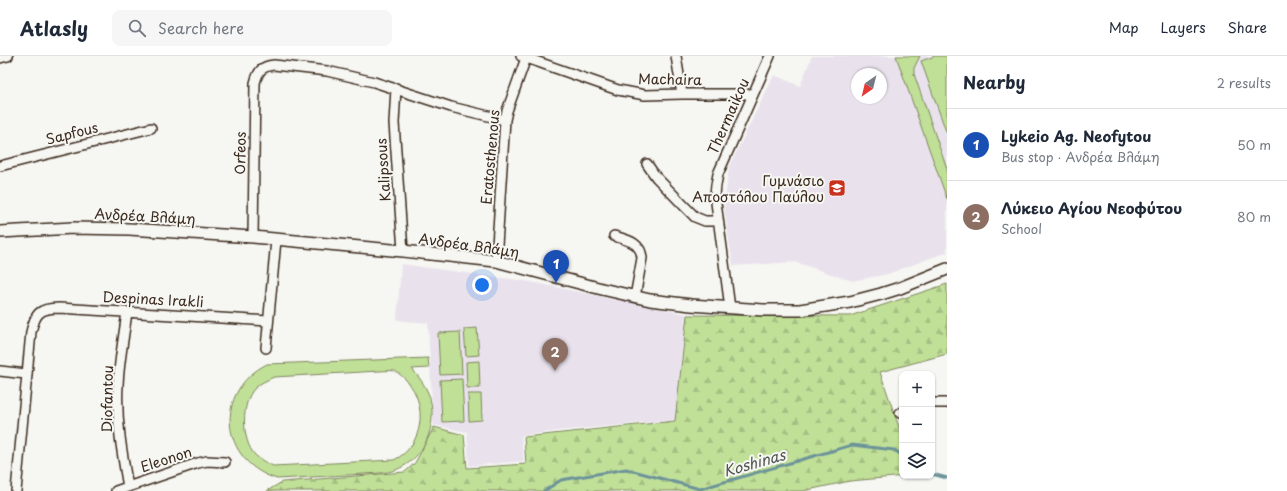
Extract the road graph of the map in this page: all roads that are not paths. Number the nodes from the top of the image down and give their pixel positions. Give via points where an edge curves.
1 (8, 56) edge
2 (676, 56) edge
3 (770, 56) edge
4 (523, 57) edge
5 (0, 58) edge
6 (396, 88) junction
7 (682, 94) junction
8 (753, 94) junction
9 (504, 120) junction
10 (151, 128) dead end
11 (647, 164) dead end
12 (0, 166) edge
13 (718, 221) junction
14 (0, 232) edge
15 (614, 236) dead end
16 (253, 238) junction
17 (276, 240) junction
18 (402, 251) junction
19 (496, 261) junction
20 (947, 269) edge
21 (634, 297) junction
22 (730, 308) junction
23 (127, 312) junction
24 (268, 321) junction
25 (266, 348) dead end
26 (0, 371) edge
27 (26, 374) junction
28 (947, 403) edge
29 (935, 404) edge
30 (225, 462) dead end
31 (128, 487) junction
32 (16, 491) edge
33 (116, 491) edge

1 - 5 street
2 - 7 street
3 - 8 street, Thermaikou
4 - 7 street, Machaira via 625,92 645,95
4 - 9 street, Eratosthenous
6 - 9 street via 451,107
6 - 16 street, Orfeos via 327,71 274,65 260,70 256,82
6 - 18 street, Kalipsous via 394,123
7 - 8 street, Machaira
8 - 13 street, Thermaikou via 718,174 715,195
9 - 19 street, Eratosthenous
10 - 12 street, Sapfous
11 - 13 street via 659,180 695,216 705,221
13 - 22 street, Thermaikou
14 - 16 street, Ανδρέα Βλάμη via 73,228 129,229
15 - 21 street via 630,240 642,253
16 - 17 street, Ανδρέα Βλάμη
17 - 18 street, Ανδρέα Βλάμη
17 - 24 street
18 - 19 street, Ανδρέα Βλάμη
19 - 21 street, Ανδρέα Βλάμη
20 - 22 street, Ανδρέα Βλάμη via 887,292 843,303 800,310
21 - 22 street, Ανδρέα Βλάμη
23 - 24 street, Despinas Irakli
23 - 27 street, Despinas Irakli via 49,308 38,313 31,332
23 - 31 street, Diofantou via 118,405
24 - 25 street
26 - 27 street
27 - 32 street
28 - 29 street
30 - 31 street, Eleonon via 198,463
31 - 33 street, Eleonon

